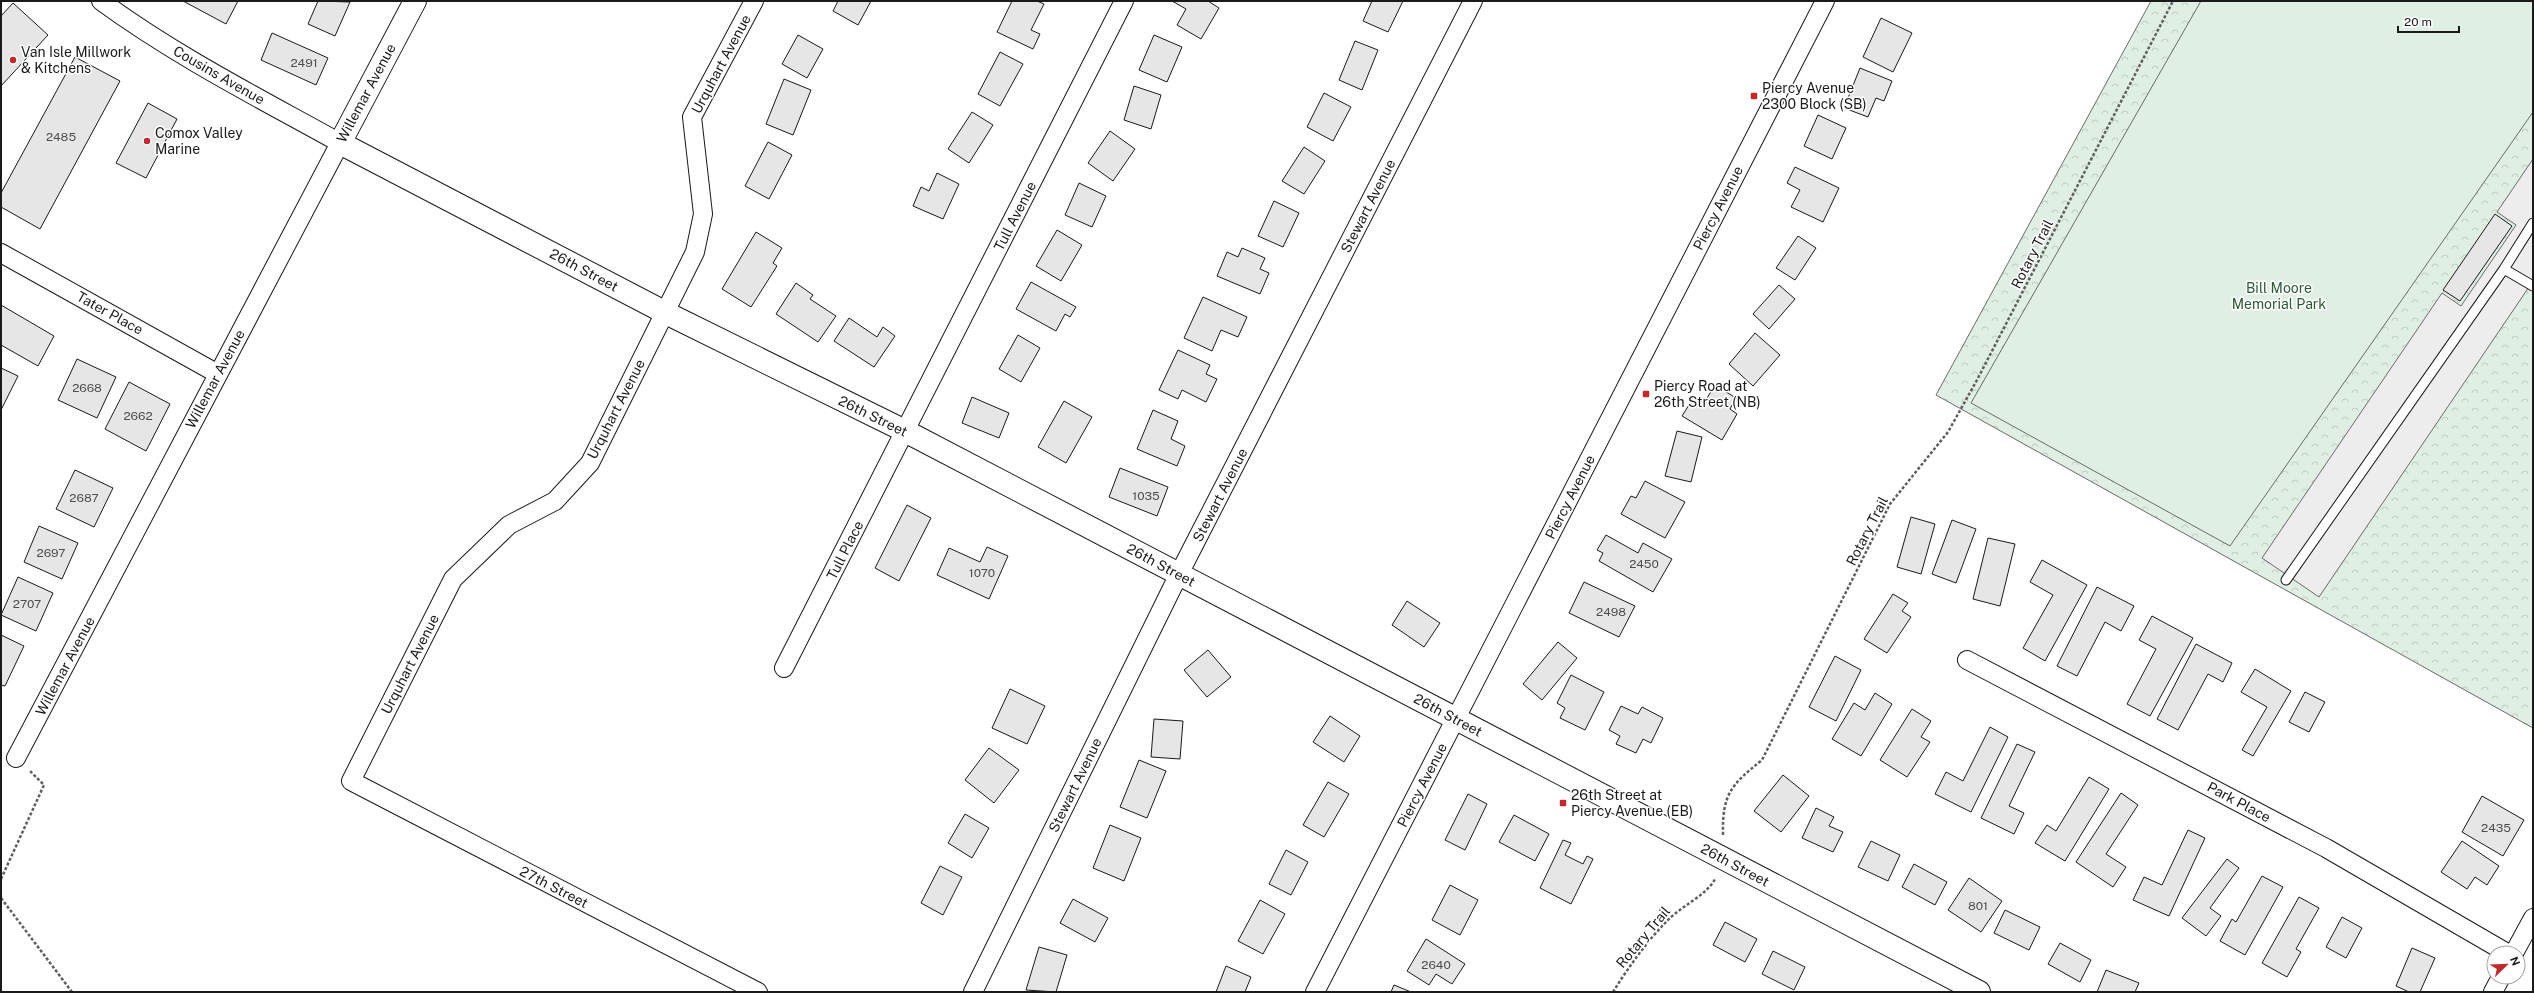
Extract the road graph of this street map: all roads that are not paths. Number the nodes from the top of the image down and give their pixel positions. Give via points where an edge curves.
1 (101, 1) edge
2 (415, 1) edge
3 (754, 1) edge
4 (1124, 1) edge
5 (1473, 1) edge
6 (1825, 1) edge
7 (340, 143) junction
8 (2533, 223) edge
9 (1, 253) edge
10 (2504, 269) junction
11 (2533, 286) edge
12 (666, 313) junction
13 (218, 374) junction
14 (905, 432) junction
15 (1179, 574) junction
16 (2286, 580) dead end
17 (1967, 660) dead end
18 (784, 668) dead end
19 (1456, 719) junction
20 (16, 758) road end
21 (351, 782) joint
22 (2533, 918) edge
23 (2493, 945) edge
24 (2518, 945) edge
25 (758, 992) edge
26 (974, 992) edge
27 (1315, 992) edge
28 (1979, 992) edge

1 - 7 street, Cousins Avenue via 174,50
2 - 7 street, Willemar Avenue
3 - 12 street, Urquhart Avenue via 692,118 703,214 694,252
4 - 14 street, Tull Avenue
5 - 15 street, Stewart Avenue
6 - 19 street, Piercy Avenue
7 - 12 street, 26th Street
7 - 13 street, Willemar Avenue
8 - 10 lane
9 - 13 street, Tater Place
10 - 11 lane
10 - 16 lane
12 - 14 street, 26th Street
12 - 21 street, Urquhart Avenue via 590,463 555,501 509,525 453,579
13 - 20 street, Willemar Avenue
14 - 15 street, 26th Street
14 - 18 street, Tull Place
15 - 19 street, 26th Street
15 - 26 street, Stewart Avenue
17 - 23 street, Park Place via 2326,848
19 - 27 street, Piercy Avenue
19 - 28 street, 26th Street
21 - 25 street, 27th Street
22 - 24 street

